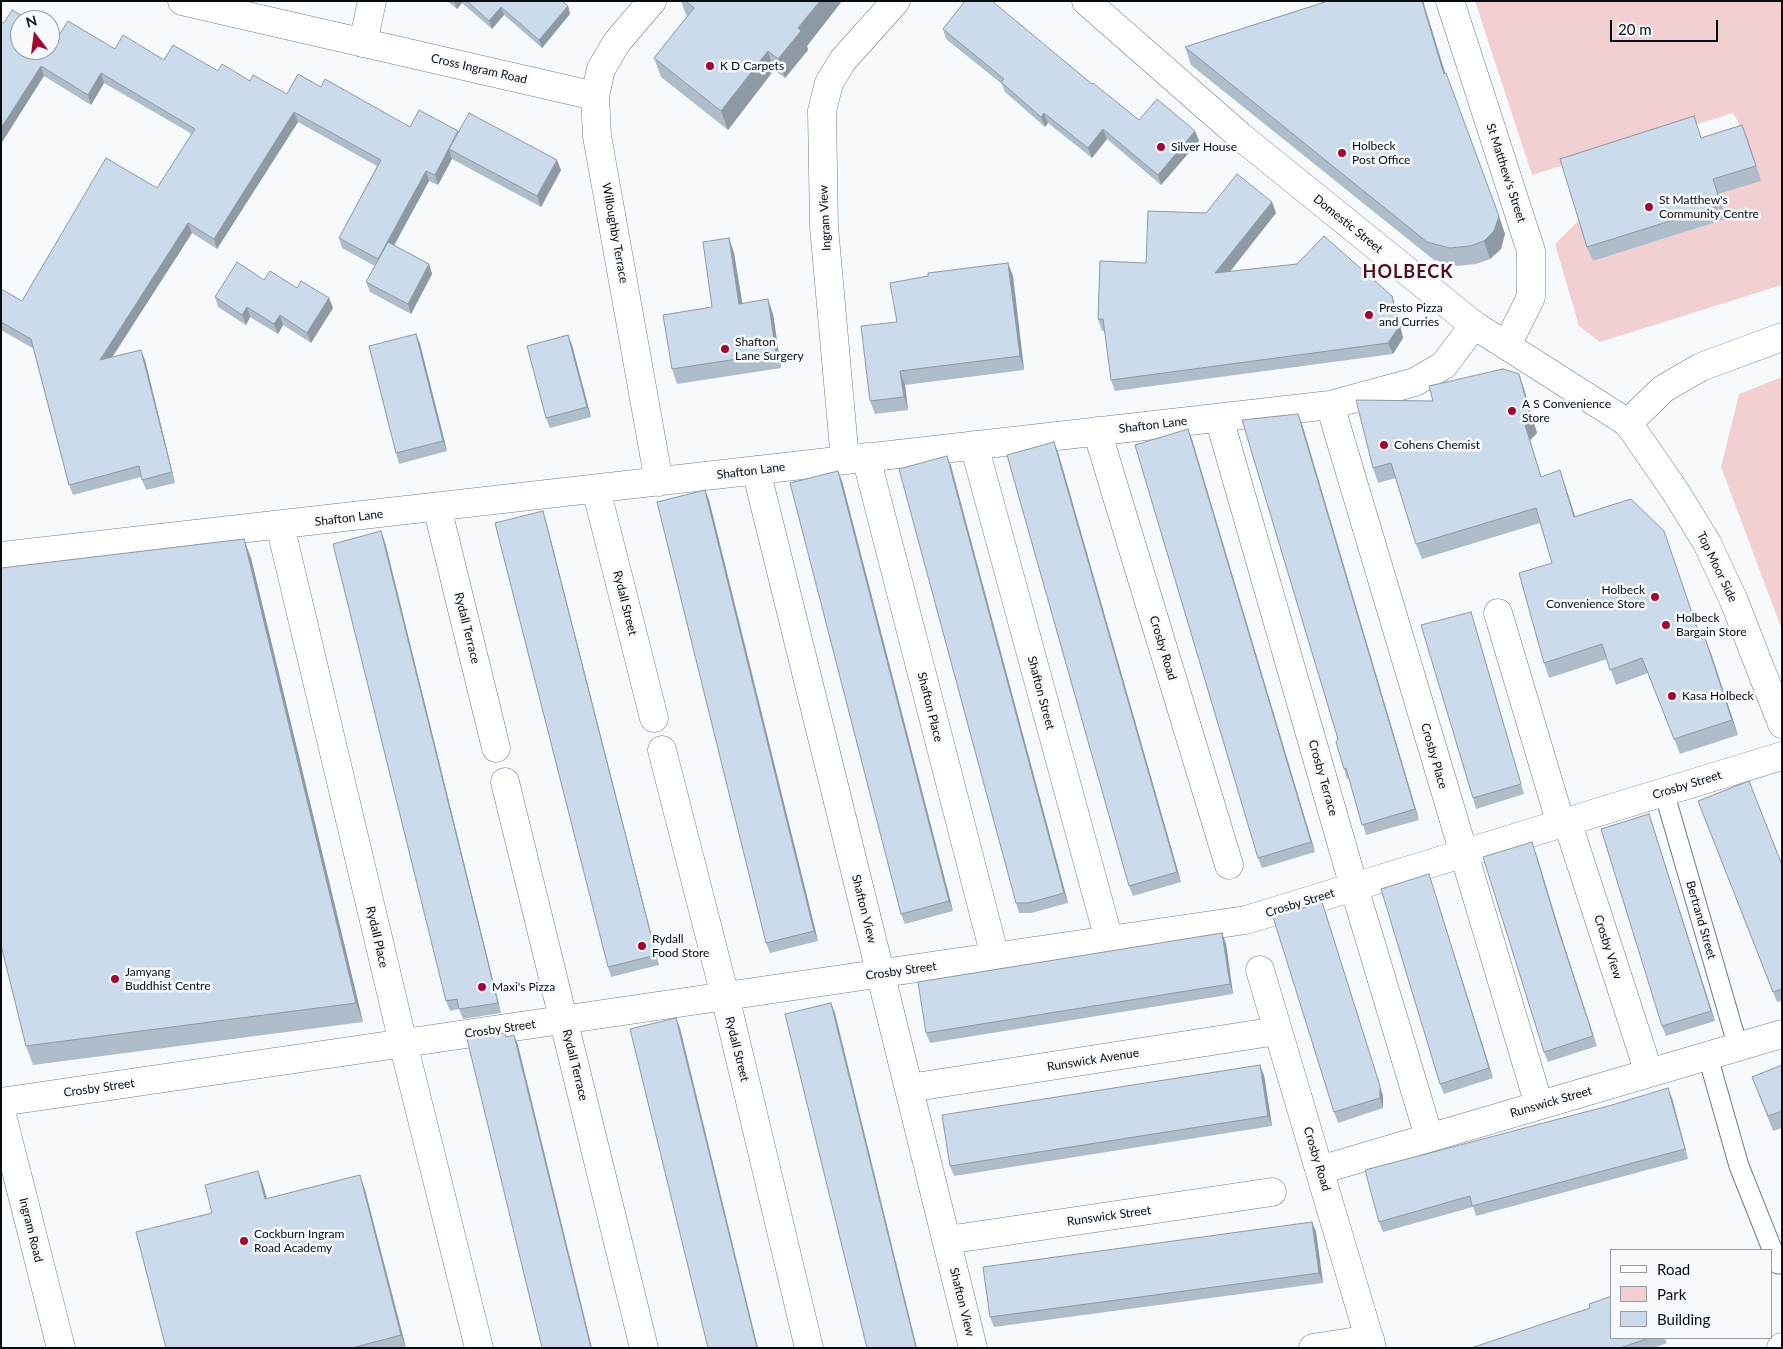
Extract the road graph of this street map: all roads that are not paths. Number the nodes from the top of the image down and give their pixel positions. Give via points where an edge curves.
1 (182, 1) edge
2 (372, 1) edge
3 (652, 1) edge
4 (896, 1) edge
5 (1086, 1) edge
6 (1450, 1) edge
7 (364, 43) junction
8 (595, 96) junction
9 (1474, 325) junction
10 (1782, 337) edge
11 (1507, 345) junction
12 (1330, 405) junction
13 (1219, 418) junction
14 (1628, 423) junction
15 (1097, 432) junction
16 (974, 445) junction
17 (856, 459) junction
18 (756, 470) junction
19 (659, 482) junction
20 (596, 489) junction
21 (437, 507) junction
22 (280, 526) junction
23 (1, 556) edge
24 (1498, 613) dead end
25 (654, 718) dead end
26 (1782, 724) edge
27 (496, 748) dead end
28 (662, 750) dead end
29 (1782, 756) edge
30 (505, 782) dead end
31 (1664, 792) junction
32 (1564, 823) junction
33 (1463, 854) junction
34 (1229, 865) dead end
35 (1354, 887) junction
36 (1109, 940) junction
37 (994, 957) junction
38 (1260, 970) dead end
39 (880, 974) junction
40 (725, 996) junction
41 (564, 1020) junction
42 (1277, 1031) junction
43 (1782, 1034) edge
44 (403, 1043) junction
45 (1738, 1047) junction
46 (1708, 1057) junction
47 (1649, 1073) junction
48 (909, 1088) junction
49 (1, 1102) edge
50 (1539, 1105) junction
51 (1, 1111) edge
52 (1430, 1137) junction
53 (1320, 1170) junction
54 (1272, 1192) dead end
55 (946, 1240) junction
56 (1772, 1249) edge
57 (1773, 1251) edge
58 (1782, 1263) edge
59 (1371, 1344) edge
60 (61, 1348) edge
61 (479, 1348) edge
62 (644, 1348) edge
63 (809, 1348) edge
64 (973, 1348) edge
65 (1313, 1348) edge

1 - 7 street, Cross Ingram Road
2 - 7 street
3 - 8 street, Willoughby Terrace via 617,42 601,69
4 - 17 street, Ingram View via 843,60 828,83 822,111 824,227
5 - 9 street, Domestic Street via 1240,136
6 - 11 street, St Matthew's Street via 1531,251 1531,297
7 - 8 street, Cross Ingram Road
8 - 19 street, Willoughby Terrace via 597,136
9 - 11 street, Domestic Street
9 - 12 street, Shafton Lane via 1444,365 1416,382
10 - 14 street via 1701,367 1663,389
11 - 14 street, Domestic Street
12 - 13 street, Shafton Lane
12 - 33 street, Crosby Place
13 - 15 street, Shafton Lane
13 - 35 street, Crosby Terrace
14 - 26 street, Top Moor Side via 1707,543 1734,601
15 - 16 street, Shafton Lane
15 - 34 street, Crosby Road
16 - 17 street, Shafton Lane
16 - 36 street, Shafton Street
17 - 18 street, Shafton Lane
17 - 37 street, Shafton Place
18 - 19 street, Shafton Lane
18 - 39 street, Shafton View
19 - 20 street, Shafton Lane
20 - 21 street, Shafton Lane
20 - 25 street, Rydall Street
21 - 22 street, Shafton Lane
21 - 27 street, Rydall Terrace
22 - 23 street, Shafton Lane
22 - 44 street, Rydall Place
24 - 32 street, Crosby View
28 - 40 street, Rydall Street
29 - 31 street, Crosby Street
30 - 41 street, Rydall Terrace
31 - 32 street, Crosby Street
31 - 45 lane, Bertrand Street
32 - 33 street, Crosby Street
32 - 47 street, Crosby View
33 - 35 street, Crosby Street
33 - 50 street, Crosby Place
35 - 36 street, Crosby Street via 1246,920
35 - 52 street, Crosby Terrace
36 - 37 street, Crosby Street
37 - 39 street, Crosby Street
38 - 42 street, Crosby Road
39 - 40 street, Crosby Street
39 - 48 street, Shafton View
40 - 41 street, Crosby Street
40 - 63 street, Rydall Street
41 - 44 street, Crosby Street
41 - 62 street, Rydall Terrace
42 - 48 street, Runswick Avenue
42 - 53 street, Crosby Road
43 - 45 street, Runswick Street
44 - 49 street, Crosby Street
44 - 61 street, Rydall Place
45 - 46 street, Runswick Street
46 - 47 street, Runswick Street
46 - 56 lane via 1739,1166
47 - 50 street, Runswick Street
48 - 55 street, Shafton View
50 - 52 street, Runswick Street
51 - 60 street, Ingram Road
52 - 53 street, Runswick Street
53 - 59 street, Crosby Road
54 - 55 street, Runswick Street
55 - 64 street, Shafton View
57 - 58 lane via 1778,1264
59 - 65 street

